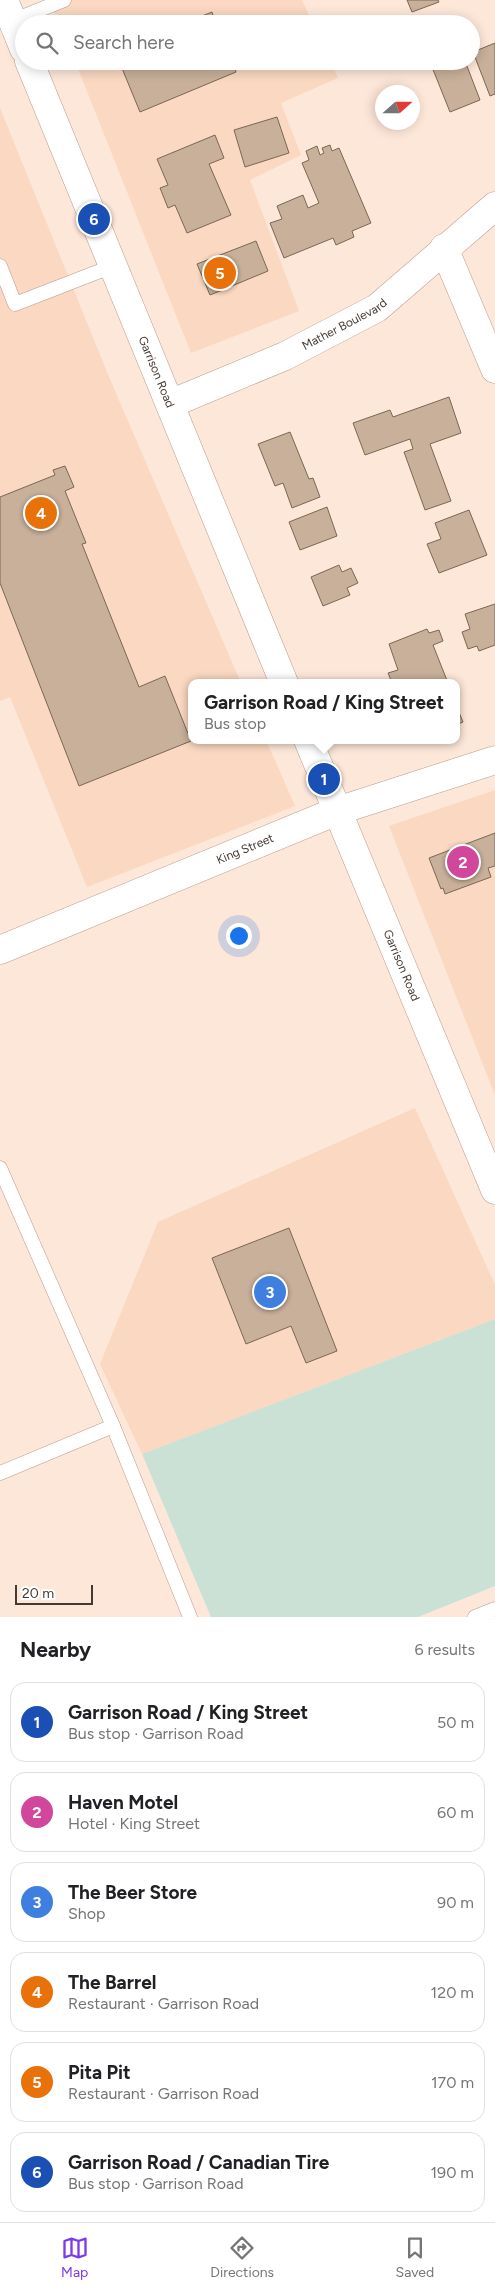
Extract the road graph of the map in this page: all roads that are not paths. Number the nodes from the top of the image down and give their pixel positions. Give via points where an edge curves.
1 (64, 0) edge
2 (8, 11) edge
3 (15, 28) edge
4 (33, 70) edge
5 (495, 206) edge
6 (444, 248) junction
7 (0, 266) edge
8 (113, 266) junction
9 (495, 369) edge
10 (170, 404) junction
11 (282, 679) edge
12 (310, 744) edge
13 (495, 760) edge
14 (337, 811) junction
15 (0, 950) edge
16 (0, 1168) edge
17 (495, 1190) edge
18 (113, 1426) junction
19 (0, 1473) edge
20 (495, 1609) edge
21 (190, 1617) edge
22 (475, 1617) edge

1 - 2 lane
2 - 3 main road
4 - 8 main road, Garrison Road
5 - 6 main road, Mather Boulevard
6 - 9 main road
6 - 10 main road, Mather Boulevard via 377,308 285,356
7 - 8 lane via 15,304
8 - 10 main road, Garrison Road
10 - 11 main road, Garrison Road
12 - 14 main road, Garrison Road
13 - 14 main road, King Street
14 - 15 main road, King Street
14 - 17 main road, Garrison Road
16 - 18 lane
18 - 19 lane
18 - 21 lane
20 - 22 lane

